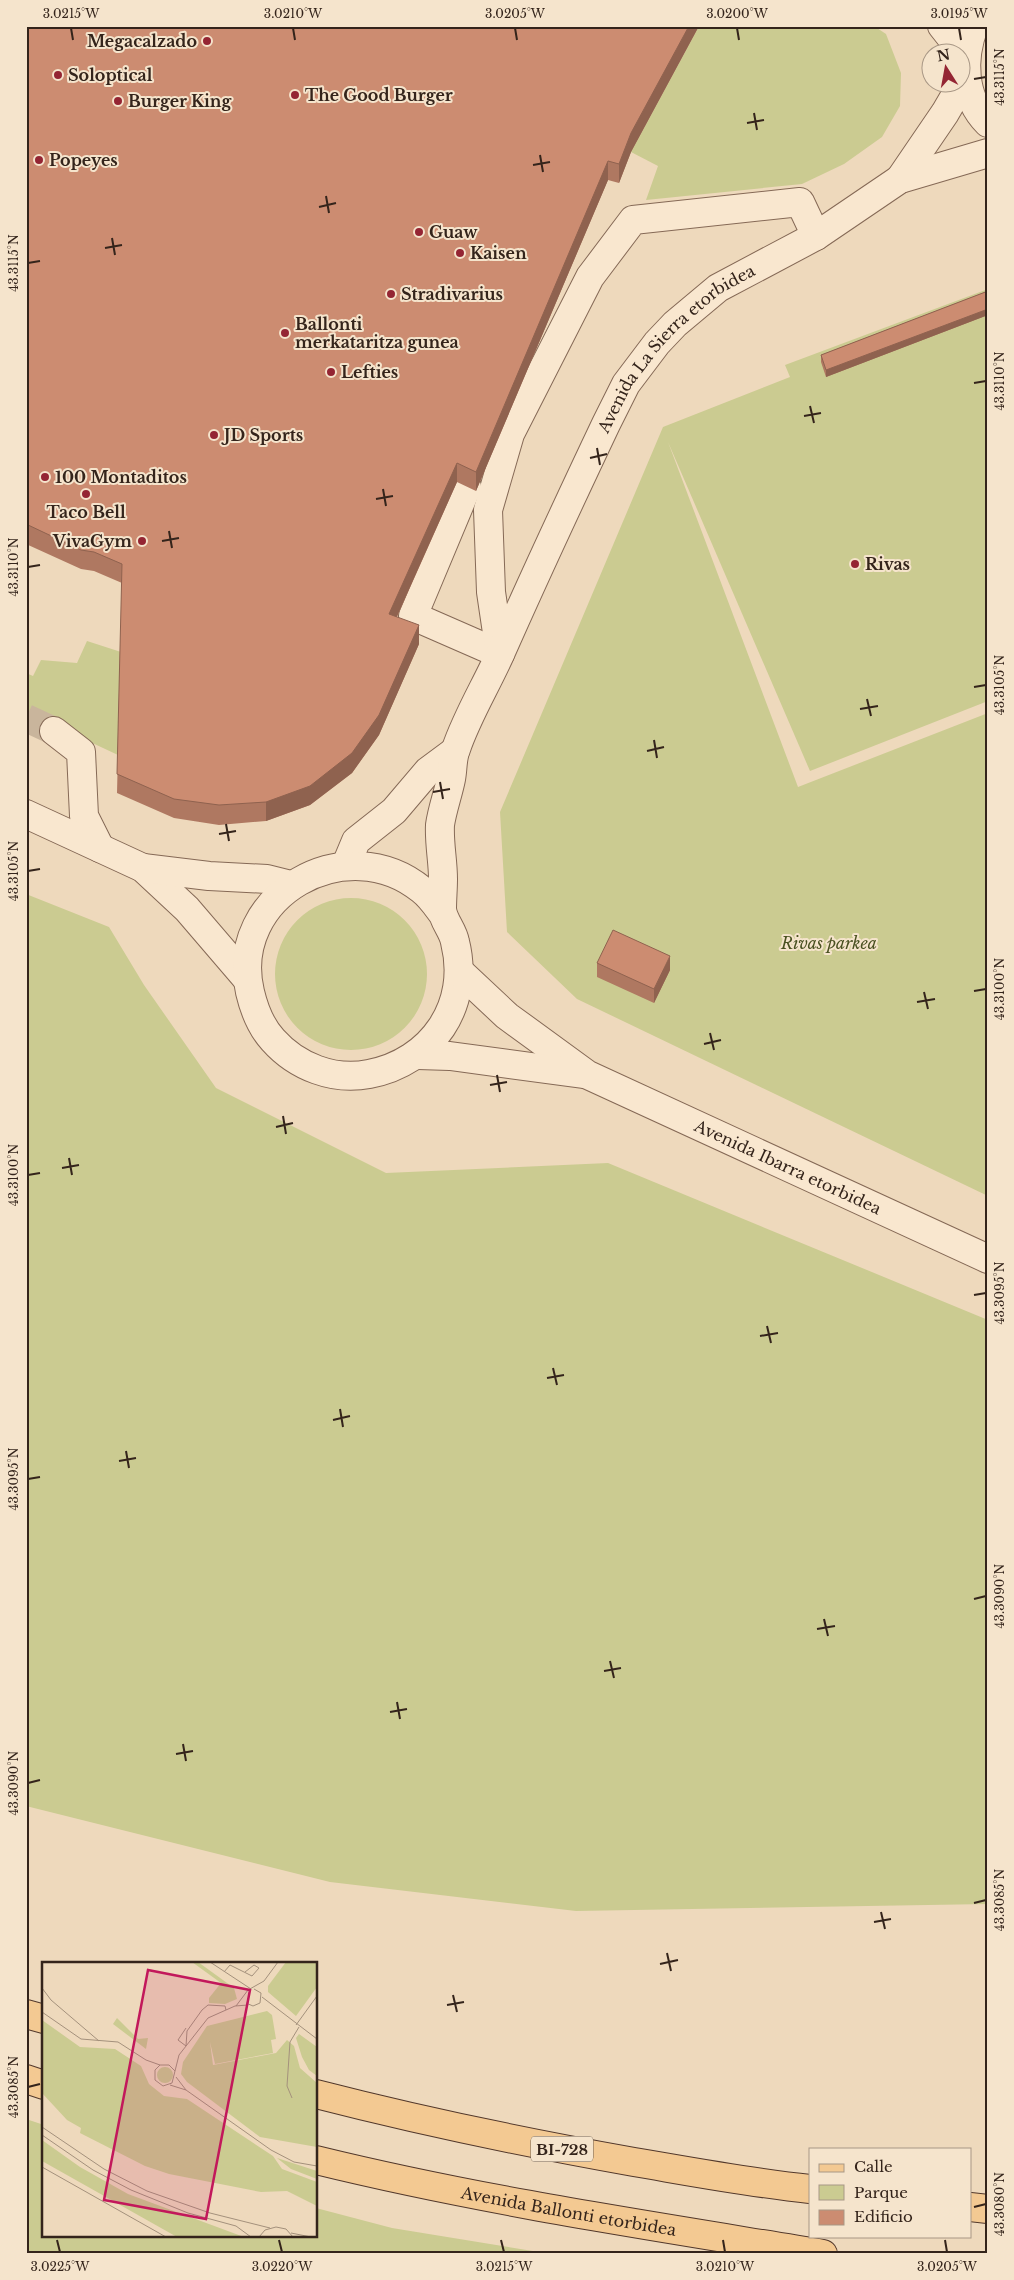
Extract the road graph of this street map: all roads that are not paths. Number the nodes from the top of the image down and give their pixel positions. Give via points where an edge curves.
1 (942, 26) edge
2 (974, 26) edge
3 (952, 42) edge
4 (971, 42) edge
5 (954, 92) edge
6 (972, 92) edge
7 (988, 124) edge
8 (988, 153) edge
9 (900, 179) junction
10 (816, 236) junction
11 (466, 487) edge
12 (500, 654) junction
13 (54, 731) tunnel mouth
14 (455, 751) junction
15 (26, 814) edge
16 (100, 848) junction
17 (346, 865) junction
18 (143, 868) junction
19 (291, 885) junction
20 (442, 913) junction
21 (459, 971) junction
22 (247, 979) junction
23 (418, 1055) junction
24 (588, 1075) junction
25 (988, 1259) edge
26 (26, 2014) edge
27 (42, 2018) edge
28 (26, 2079) edge
29 (42, 2084) edge
30 (318, 2095) edge
31 (318, 2160) edge
32 (809, 2189) edge
33 (972, 2207) edge
34 (988, 2209) edge
35 (823, 2254) edge

1 - 3 street
2 - 4 street, Avenida La Sierra etorbidea
5 - 9 street, Avenida La Sierra etorbidea via 945,113
6 - 7 street via 982,118
8 - 9 street, Avenida La Sierra etorbidea
9 - 10 street, Avenida La Sierra etorbidea
10 - 12 street, Avenida La Sierra etorbidea via 718,288 675,324 626,384
10 - 12 street via 800,202 633,220 590,277 510,434 488,510 491,592
11 - 12 street via 413,616
12 - 14 street, Avenida La Sierra etorbidea
13 - 16 street via 81,752 84,816
14 - 17 street, Avenida La Sierra etorbidea via 428,771 394,811 356,841
14 - 20 street, Avenida La Sierra etorbidea via 440,825
15 - 16 street
16 - 18 street
17 - 19 street via 318,871
17 - 20 street via 374,867 401,876 424,891
18 - 19 street via 267,879
18 - 22 street via 187,909
19 - 22 street via 266,910 250,943
20 - 21 street via 455,940
21 - 23 street via 455,1002 440,1032
21 - 24 street, Avenida Ibarra etorbidea via 507,1016
22 - 23 street via 254,1011 271,1039 303,1064 325,1073 358,1077 389,1071
23 - 24 street, Avenida Ibarra etorbidea via 450,1056
24 - 25 street, Avenida Ibarra etorbidea
26 - 27 main road
28 - 29 main road
30 - 32 main road, BI-728 via 534,2144 759,2184
31 - 35 main road, Avenida Ballonti etorbidea via 536,2207
33 - 34 main road

